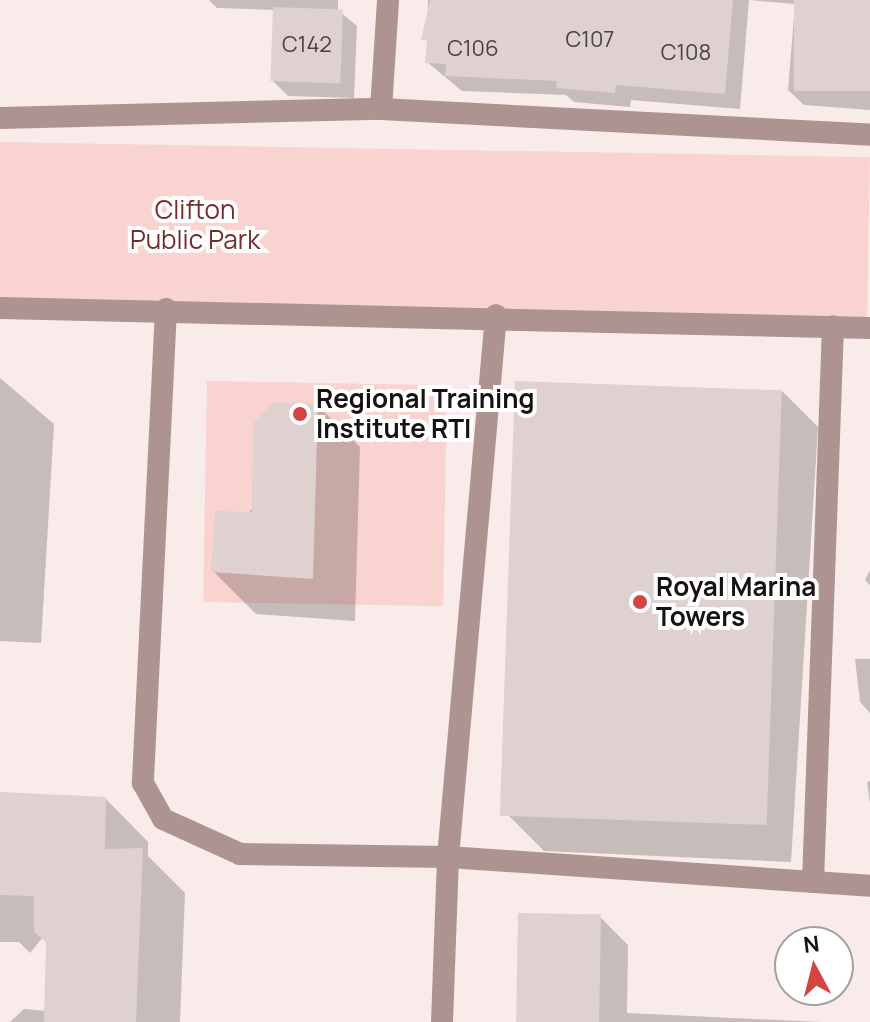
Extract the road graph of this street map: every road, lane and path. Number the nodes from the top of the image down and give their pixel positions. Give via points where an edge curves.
1 (388, 0) edge
2 (381, 109) junction
3 (0, 118) edge
4 (870, 135) edge
5 (0, 308) edge
6 (166, 309) junction
7 (496, 315) junction
8 (833, 326) junction
9 (870, 328) edge
10 (448, 857) junction
11 (813, 882) junction
12 (870, 886) edge
13 (442, 1022) edge

1 - 2 street
2 - 3 street
2 - 4 street
5 - 6 street
6 - 7 street
6 - 10 street via 143,783 163,819 240,854
7 - 8 street
7 - 10 street
8 - 9 street
8 - 11 street
10 - 11 street
10 - 13 street
11 - 12 street

